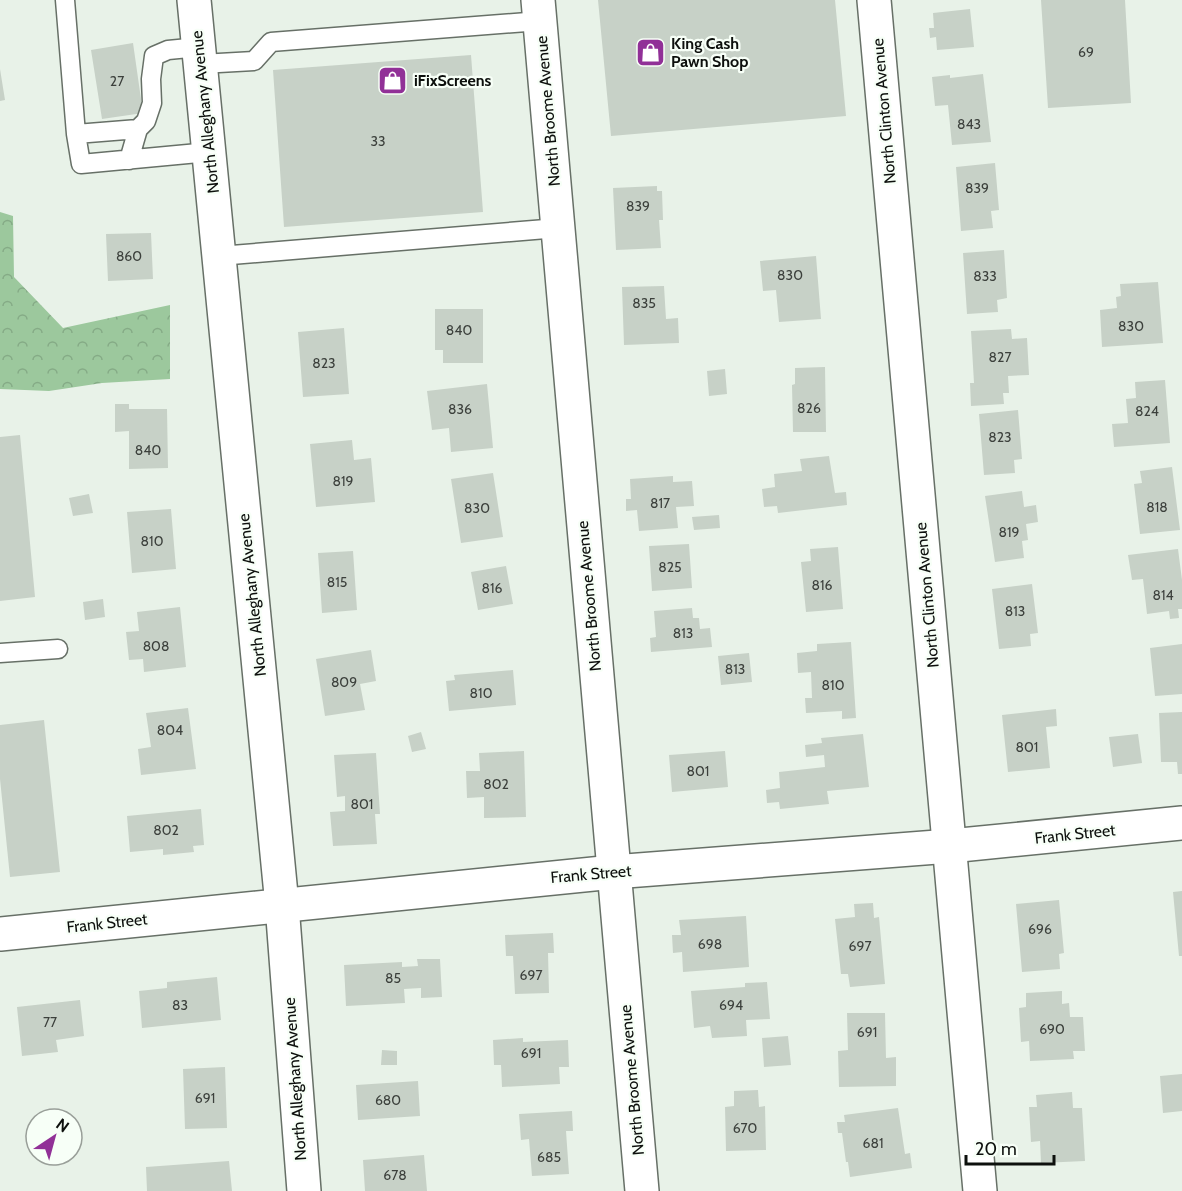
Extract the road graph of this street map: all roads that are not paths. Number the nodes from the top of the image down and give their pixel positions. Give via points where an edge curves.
1 (65, 0) edge
2 (194, 0) edge
3 (874, 0) edge
4 (539, 10) edge
5 (200, 56) junction
6 (138, 129) junction
7 (76, 134) junction
8 (209, 152) junction
9 (129, 160) junction
10 (558, 228) junction
11 (219, 256) junction
12 (58, 649) dead end
13 (0, 653) edge
14 (1182, 823) edge
15 (950, 846) junction
16 (613, 872) junction
17 (282, 904) junction
18 (0, 934) edge
19 (304, 1191) edge
20 (642, 1191) edge
21 (980, 1191) edge

1 - 7 lane
2 - 5 street, North Alleghany Avenue
3 - 15 street, North Clinton Avenue
4 - 5 lane via 271,42 254,61
4 - 10 street, North Broome Avenue
5 - 6 lane via 168,50 154,56 152,103 146,121
5 - 8 street, North Alleghany Avenue
6 - 7 lane
6 - 9 lane
7 - 9 lane via 81,164
8 - 9 lane
8 - 11 street, North Alleghany Avenue
10 - 11 lane
10 - 16 street, North Broome Avenue
11 - 17 street, North Alleghany Avenue
12 - 13 lane
14 - 15 street, Frank Street
15 - 16 street, Frank Street
15 - 21 street, North Clinton Avenue
16 - 17 street, Frank Street
16 - 20 street, North Broome Avenue
17 - 18 street, Frank Street
17 - 19 street, North Alleghany Avenue

